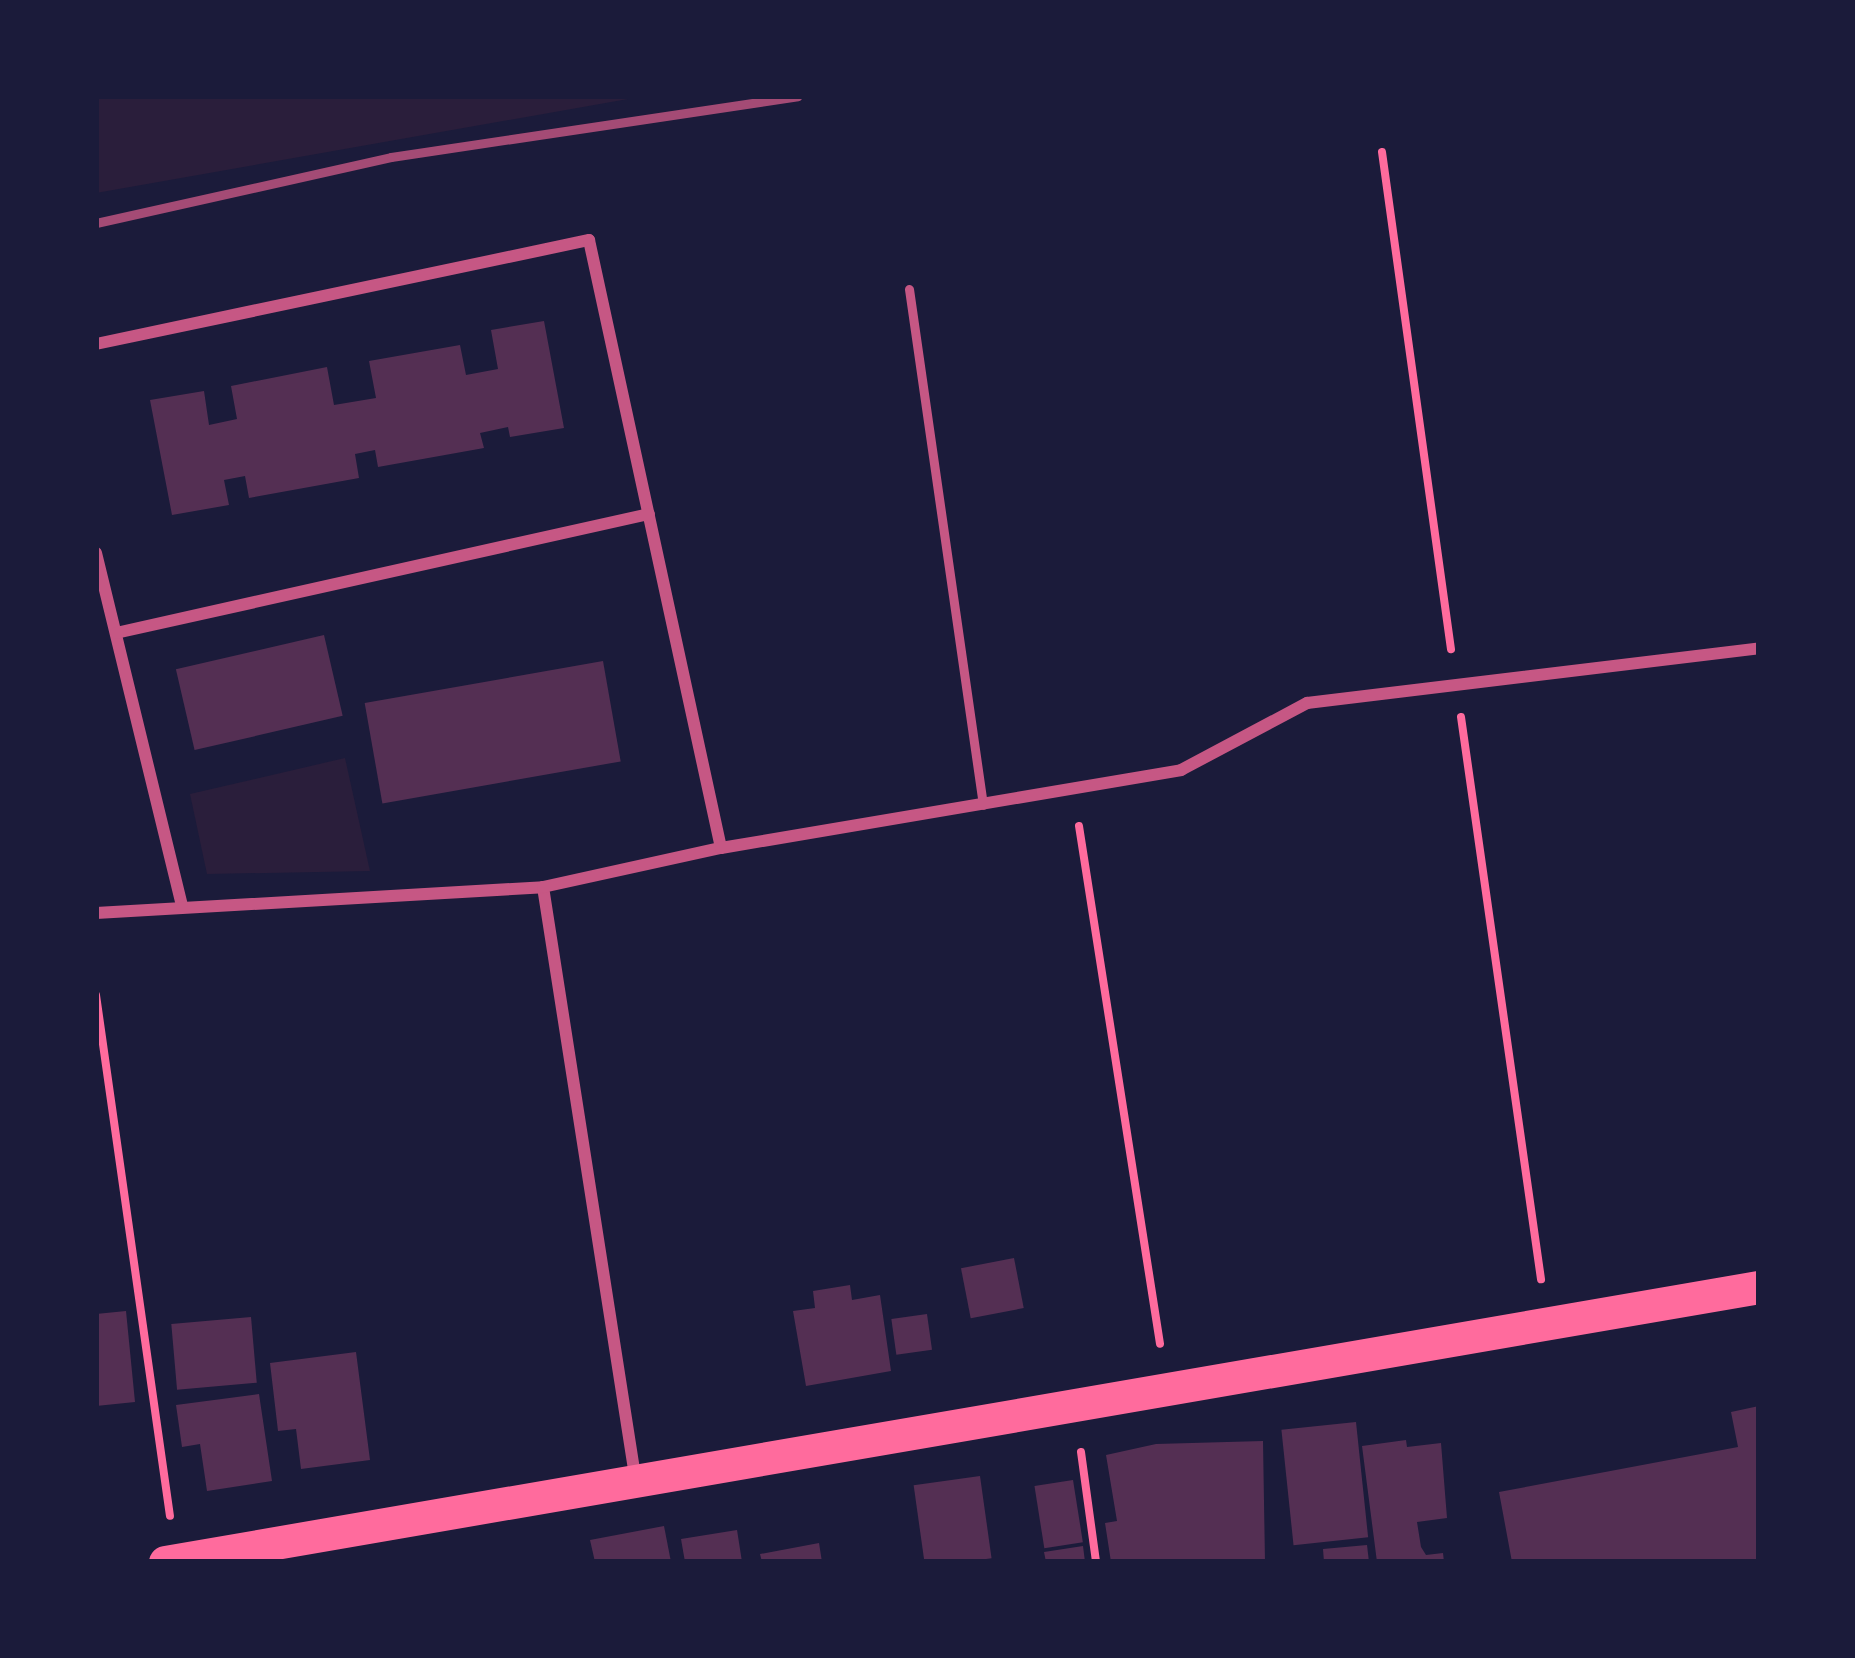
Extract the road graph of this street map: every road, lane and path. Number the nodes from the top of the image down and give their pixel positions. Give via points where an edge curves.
1 (1382, 152) dead end
2 (909, 289) dead end
3 (96, 344) edge
4 (649, 514) junction
5 (96, 553) edge
6 (116, 632) junction
7 (1759, 648) edge
8 (1456, 686) junction
9 (1073, 788) junction
10 (983, 805) junction
11 (721, 848) junction
12 (543, 887) junction
13 (182, 905) junction
14 (96, 914) edge
15 (96, 994) edge
16 (1759, 1287) edge
17 (1547, 1322) junction
18 (1166, 1387) junction
19 (1074, 1403) junction
20 (635, 1476) junction
21 (179, 1561) edge
22 (1096, 1562) edge

1 - 8 path
2 - 10 lane
3 - 4 street via 589,240
4 - 6 street
4 - 11 street
5 - 6 street
6 - 13 street
7 - 8 street
8 - 9 street via 1307,703 1181,770
8 - 17 path
9 - 10 street
9 - 18 path
10 - 11 street
11 - 12 street
12 - 13 street
12 - 20 street
13 - 14 street
15 - 21 path
16 - 17 highway
17 - 18 highway
18 - 19 highway
19 - 20 highway
19 - 22 path
20 - 21 highway

